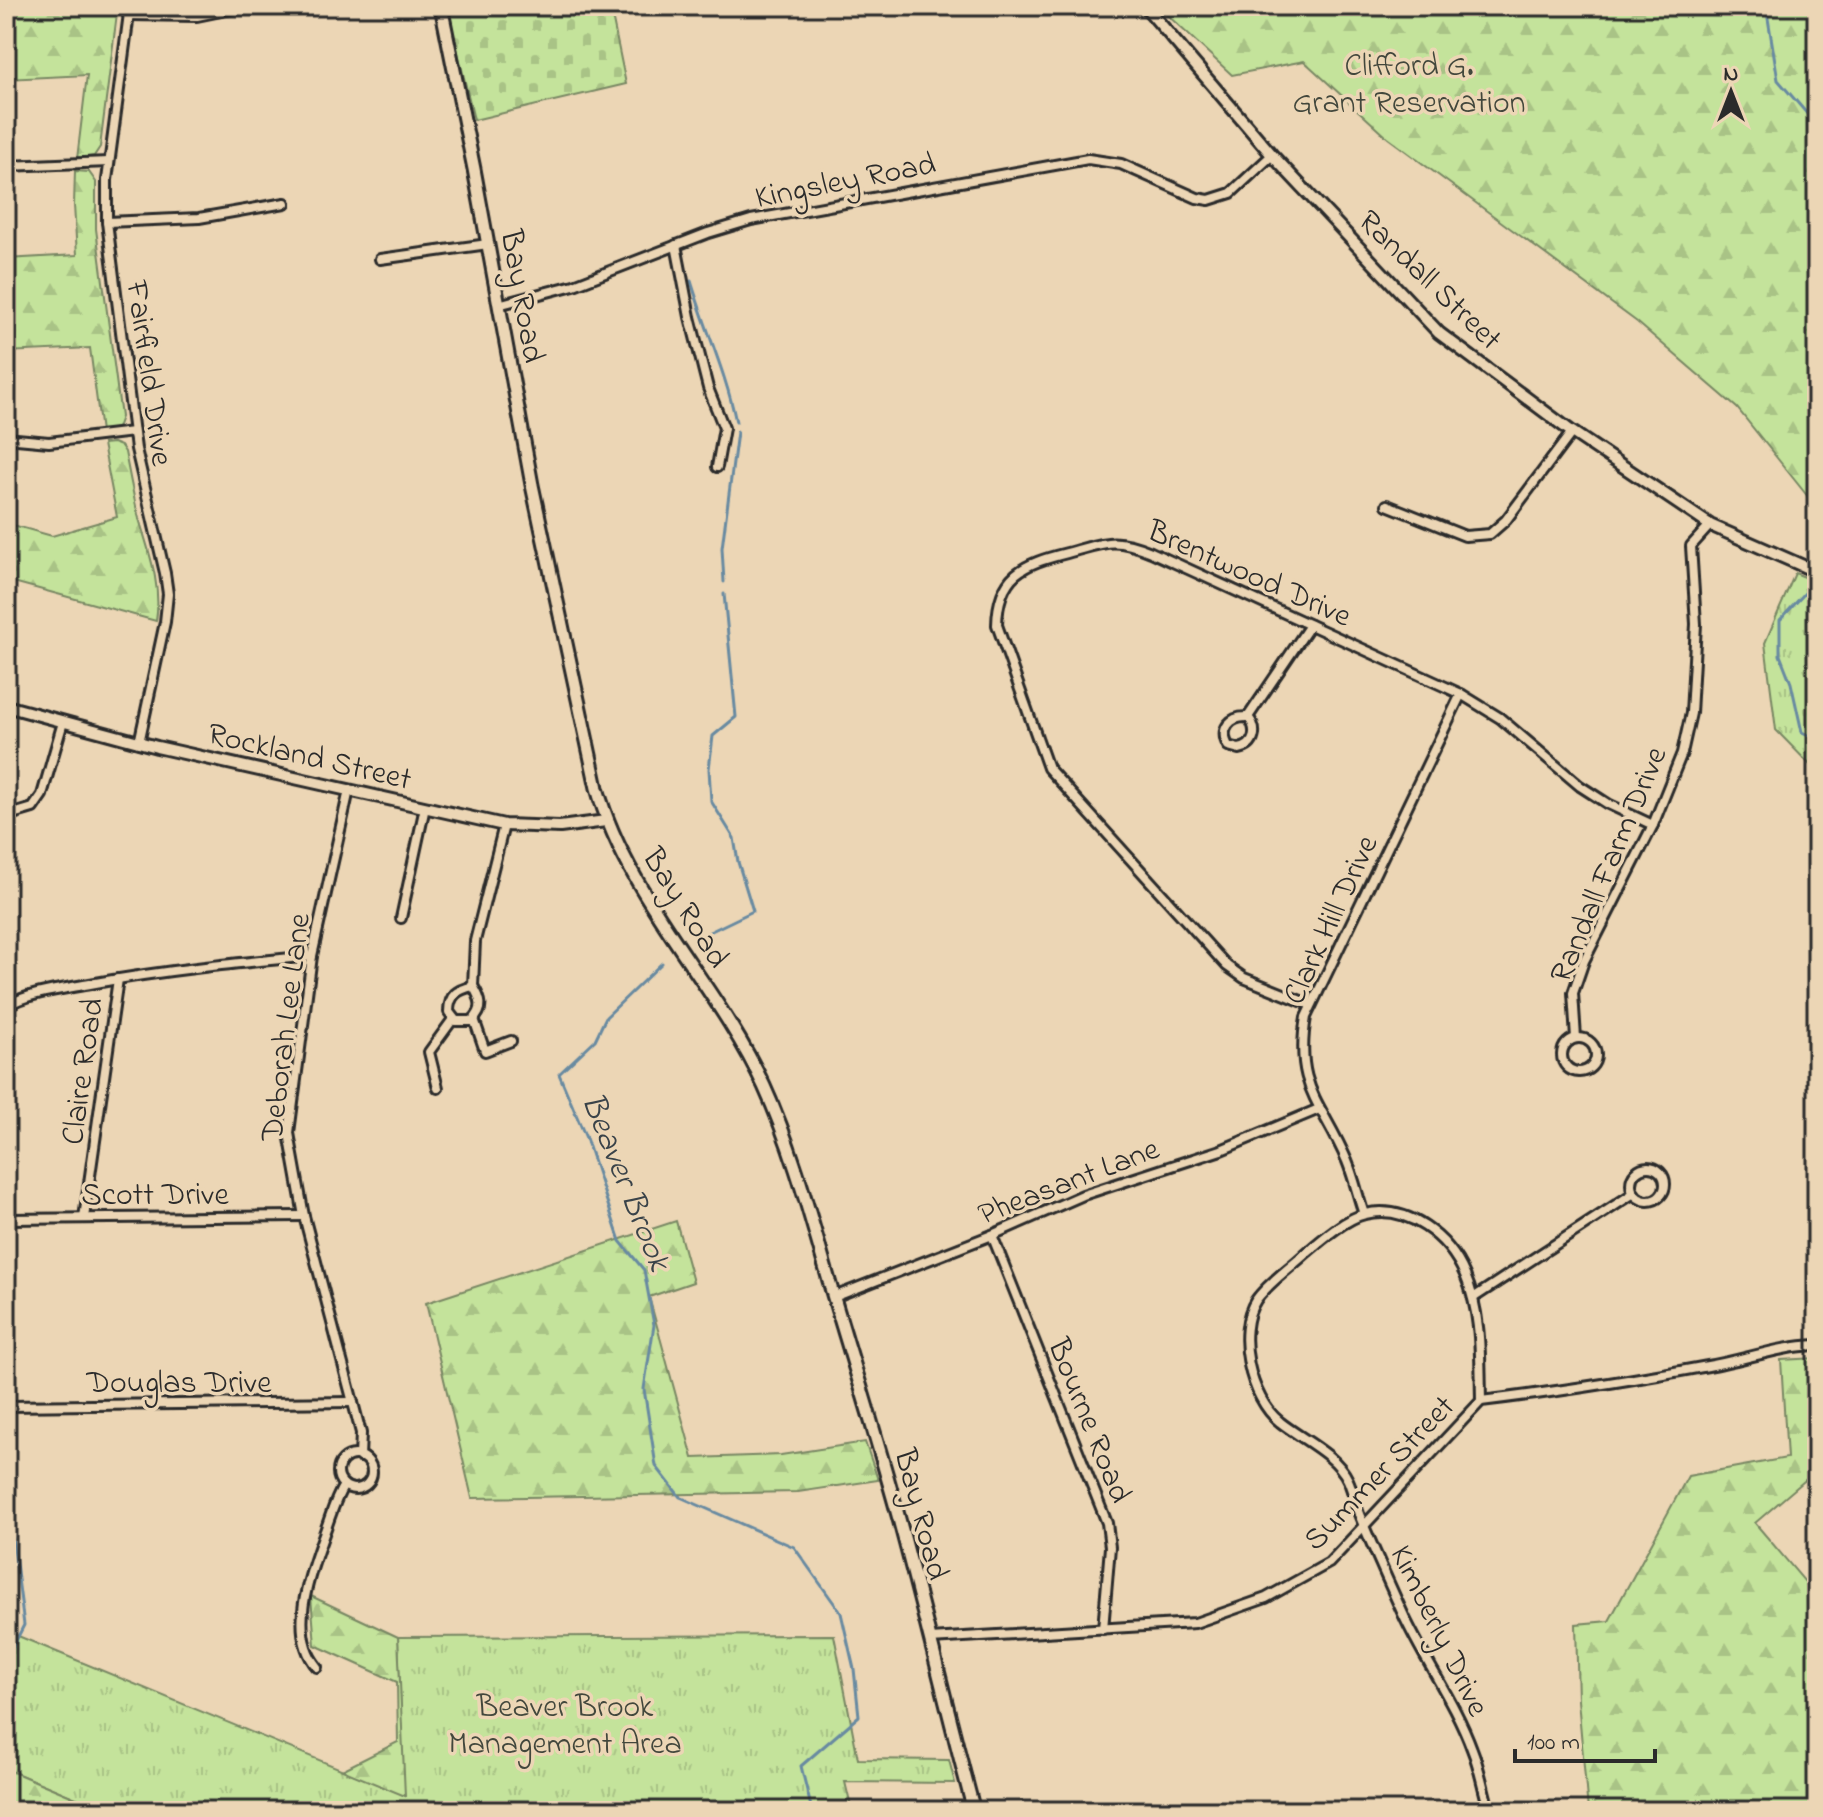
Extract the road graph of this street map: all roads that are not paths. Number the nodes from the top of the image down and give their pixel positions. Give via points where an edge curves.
1 (246, 6) edge
2 (441, 6) edge
3 (1145, 6) edge
4 (129, 10) edge
5 (1272, 155) junction
6 (109, 162) junction
7 (6, 166) edge
8 (285, 203) dead end
9 (107, 222) junction
10 (488, 244) junction
11 (676, 245) junction
12 (380, 259) dead end
13 (498, 305) junction
14 (133, 432) junction
15 (1572, 432) junction
16 (6, 438) edge
17 (717, 467) dead end
18 (1387, 505) dead end
19 (1710, 525) junction
20 (1817, 572) edge
21 (1310, 625) junction
22 (1461, 694) junction
23 (6, 706) edge
24 (1248, 717) junction
25 (63, 722) junction
26 (139, 743) junction
27 (349, 790) junction
28 (425, 807) junction
29 (6, 816) edge
30 (606, 821) junction
31 (504, 825) junction
32 (1653, 825) junction
33 (401, 918) dead end
34 (312, 956) junction
35 (118, 979) junction
36 (473, 986) junction
37 (1311, 1005) junction
38 (6, 1006) edge
39 (453, 1019) junction
40 (474, 1019) junction
41 (1576, 1038) junction
42 (511, 1041) dead end
43 (438, 1088) dead end
44 (1319, 1109) junction
45 (1634, 1193) junction
46 (1364, 1214) junction
47 (304, 1216) junction
48 (84, 1218) junction
49 (6, 1219) edge
50 (992, 1235) junction
51 (834, 1297) junction
52 (1473, 1298) junction
53 (1817, 1345) edge
54 (1481, 1401) junction
55 (353, 1402) junction
56 (6, 1406) edge
57 (360, 1457) junction
58 (344, 1485) junction
59 (1364, 1526) junction
60 (1103, 1629) junction
61 (930, 1639) junction
62 (317, 1667) dead end
63 (1487, 1802) dead end
64 (974, 1811) edge

1 - 4 street via 197,16
2 - 10 main road, Bay Road
3 - 5 street, Randall Street
4 - 6 street, Fairfield Drive
5 - 11 street, Kingsley Road via 1219,199 1204,200 1132,168 1088,159 751,220
5 - 15 street, Randall Street via 1439,333
6 - 7 street
6 - 9 street, Fairfield Drive
8 - 9 street via 199,218
9 - 14 street, Fairfield Drive
10 - 12 street
10 - 13 main road, Bay Road
11 - 13 street, Kingsley Road via 574,285
11 - 17 street via 704,374 724,428
13 - 30 main road, Bay Road
14 - 16 street via 49,442
14 - 26 street, Fairfield Drive via 168,594
15 - 18 street via 1490,534 1465,536
15 - 19 street, Randall Street
19 - 20 street, Randall Street
19 - 32 street, Randall Farm Drive via 1691,546 1696,624 1691,713 1682,753
21 - 22 street, Brentwood Drive
21 - 24 street
21 - 37 street, Brentwood Drive via 1128,542 1104,542 1035,561 1019,569 997,606 1003,647 1048,768 1227,966
22 - 32 street, Brentwood Drive via 1500,718 1580,786
22 - 37 street, Clark Hill Drive
23 - 25 street, Rockland Street
24 - 24 street via 1229,722 1224,734 1228,746 1239,749 1251,743 1254,724
25 - 26 street, Rockland Street
25 - 29 street via 42,795 33,808
26 - 27 street, Rockland Street
27 - 28 street, Rockland Street
27 - 34 street, Deborah Lee Lane
28 - 31 street, Rockland Street
28 - 33 street
30 - 31 street, Rockland Street via 560,827
30 - 51 main road, Bay Road via 638,885 738,1036 765,1087
31 - 36 street via 475,941
32 - 41 street, Randall Farm Drive via 1584,961 1573,993
34 - 35 street
34 - 47 street, Deborah Lee Lane via 289,1133
35 - 38 street via 46,992
35 - 48 street, Claire Road
36 - 39 street via 452,996
36 - 40 street via 481,1001
37 - 44 street, Clark Hill Drive via 1302,1062
39 - 40 street
39 - 43 street via 429,1052
40 - 42 street via 485,1051
41 - 41 street, Randall Farm Drive via 1591,1042 1596,1051 1595,1061 1584,1072 1573,1072 1562,1060 1563,1048
44 - 46 street, Clark Hill Drive via 1348,1163
44 - 50 street, Pheasant Lane via 1221,1150 1083,1195
45 - 45 street via 1631,1182 1639,1169 1653,1167 1663,1174 1664,1190 1656,1199 1644,1200
45 - 52 street
46 - 52 street via 1391,1214 1431,1230 1448,1244
46 - 59 street, Kimberly Drive via 1326,1237 1270,1284 1251,1309 1246,1329 1251,1371 1265,1408 1348,1477
47 - 48 street, Scott Drive
47 - 55 street, Deborah Lee Lane
48 - 49 street, Scott Drive
50 - 51 street, Pheasant Lane
50 - 60 street, Bourne Road via 1107,1523
51 - 61 main road, Bay Road
52 - 54 street
53 - 54 street, Summer Street via 1561,1392
54 - 59 street, Summer Street
55 - 56 street, Douglas Drive
55 - 57 street, Deborah Lee Lane via 361,1433
57 - 58 street via 341,1463 338,1473
57 - 58 street, Deborah Lee Lane via 371,1467 370,1480 357,1489
58 - 62 street via 305,1592 305,1642
59 - 60 street, Summer Street via 1329,1563 1266,1598 1195,1623
59 - 63 street, Kimberly Drive via 1472,1748
60 - 61 street, Summer Street
61 - 64 main road, Bay Road

